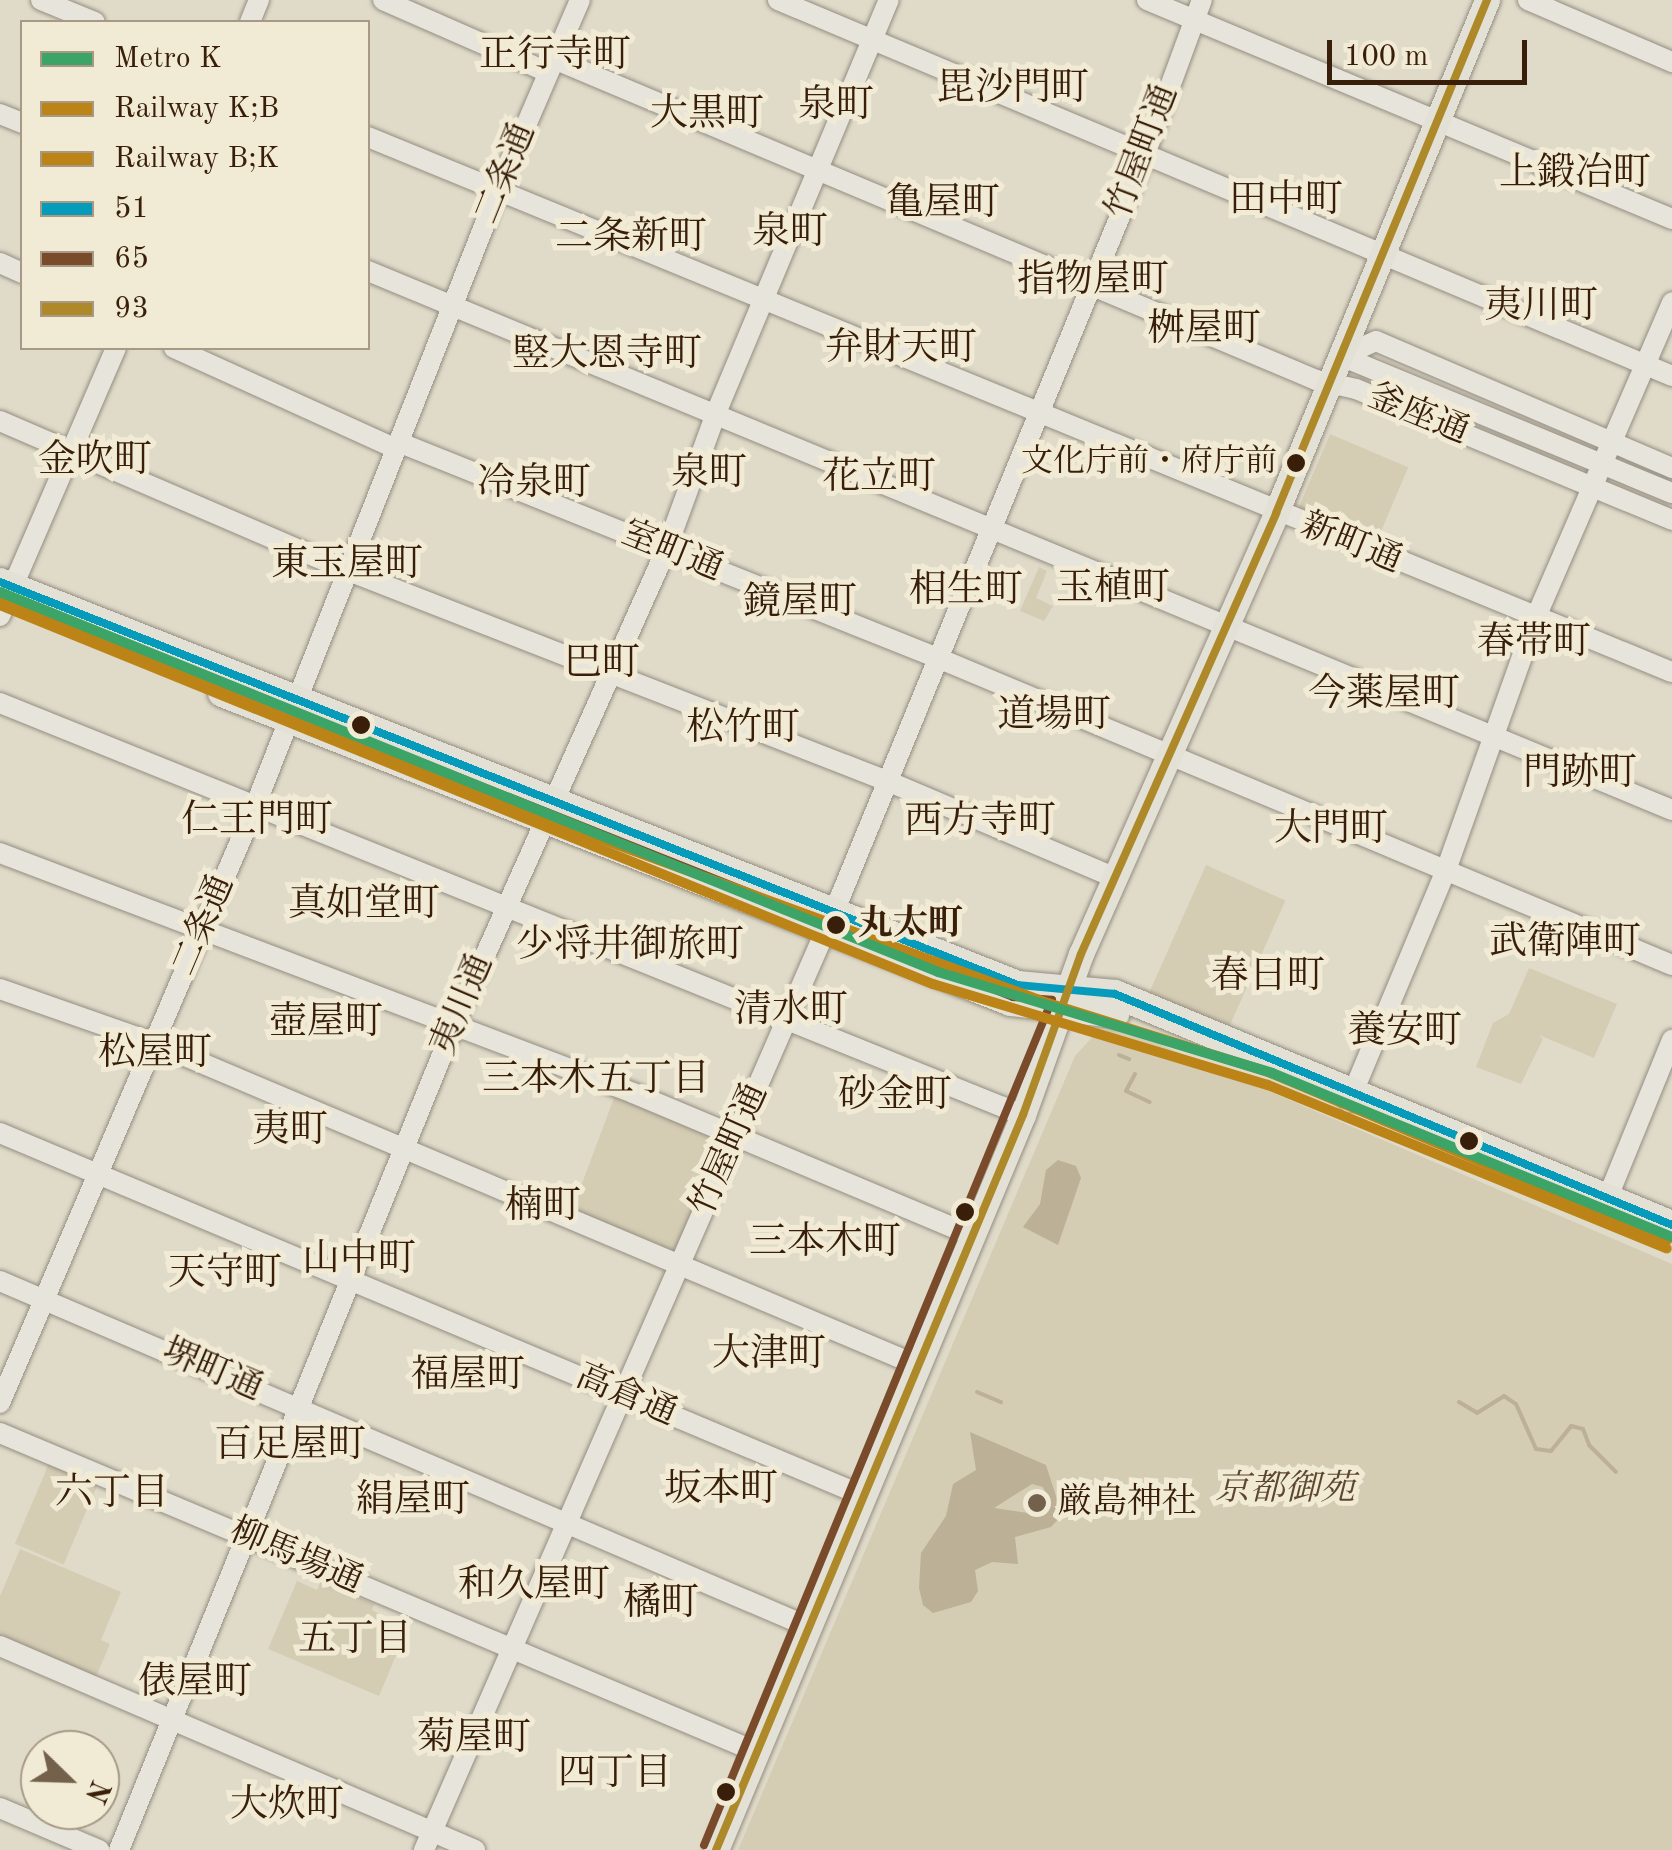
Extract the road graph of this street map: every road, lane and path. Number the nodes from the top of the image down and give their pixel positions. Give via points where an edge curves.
1 (41, 0) edge
2 (383, 0) edge
3 (580, 0) edge
4 (778, 0) edge
5 (889, 0) edge
6 (1146, 0) edge
7 (1487, 0) edge
8 (1528, 0) edge
9 (1198, 10) edge
10 (90, 20) edge
11 (872, 40) junction
12 (1672, 62) edge
13 (550, 65) junction
14 (1438, 120) junction
15 (370, 138) edge
16 (1144, 155) junction
17 (818, 170) junction
18 (499, 188) junction
19 (1672, 219) edge
20 (1382, 256) junction
21 (370, 273) edge
22 (1090, 285) junction
23 (764, 299) junction
24 (1672, 302) edge
25 (454, 308) junction
26 (115, 350) edge
27 (178, 350) edge
28 (1342, 356) junction
29 (1644, 365) junction
30 (1672, 376) edge
31 (1330, 384) junction
32 (1439, 396) junction
33 (716, 413) junction
34 (1034, 414) junction
35 (1428, 419) junction
36 (0, 420) edge
37 (1609, 441) junction
38 (402, 444) junction
39 (72, 452) junction
40 (1598, 463) junction
41 (1672, 468) edge
42 (1589, 486) junction
43 (1672, 494) edge
44 (1276, 514) junction
45 (1672, 520) edge
46 (990, 526) junction
47 (666, 550) junction
48 (351, 572) junction
49 (4, 598) edge
50 (1536, 617) junction
51 (1227, 627) junction
52 (937, 659) junction
53 (1672, 672) edge
54 (608, 676) junction
55 (0, 703) edge
56 (292, 712) junction
57 (1495, 736) junction
58 (1170, 758) junction
59 (886, 784) junction
60 (548, 806) junction
61 (254, 809) junction
62 (1672, 810) edge
63 (0, 853) edge
64 (1445, 873) junction
65 (1116, 878) junction
66 (505, 905) junction
67 (830, 918) junction
68 (202, 930) junction
69 (1672, 965) edge
70 (0, 989) edge
71 (1067, 999) junction
72 (786, 1017) junction
73 (455, 1023) junction
74 (1672, 1040) edge
75 (154, 1043) junction
76 (1351, 1098) junction
77 (1024, 1115) junction
78 (0, 1133) edge
79 (739, 1136) junction
80 (404, 1148) junction
81 (97, 1174) junction
82 (1605, 1204) junction
83 (1672, 1225) edge
84 (973, 1236) junction
85 (1672, 1241) edge
86 (680, 1263) junction
87 (0, 1281) edge
88 (352, 1281) junction
89 (44, 1298) junction
90 (919, 1366) junction
91 (622, 1394) junction
92 (0, 1403) edge
93 (300, 1408) junction
94 (0, 1433) edge
95 (864, 1496) junction
96 (565, 1522) junction
97 (248, 1536) junction
98 (809, 1627) junction
99 (0, 1646) edge
100 (511, 1648) junction
101 (172, 1720) junction
102 (757, 1752) junction
103 (0, 1808) edge
104 (429, 1841) edge
105 (100, 1850) edge
106 (119, 1850) edge
107 (475, 1850) edge
108 (716, 1850) edge

1 - 10 street
2 - 13 street, 釜座通
3 - 13 street, 二条通
4 - 11 street
5 - 11 street, 夷川通
6 - 9 street
7 - 14 main road
8 - 12 street
9 - 14 street
9 - 16 street, 竹屋町通
11 - 16 street
11 - 17 street, 夷川通
13 - 17 street, 釜座通
13 - 18 street, 二条通
14 - 19 street
14 - 20 main road
15 - 18 street, 新町通
16 - 20 street
16 - 22 street, 竹屋町通
17 - 22 street, 釜座通
17 - 23 street, 夷川通
18 - 23 street, 新町通
18 - 25 street, 二条通
20 - 28 main road
20 - 29 street
21 - 25 street
22 - 31 street, 釜座通
22 - 34 street, 竹屋町通
23 - 33 street, 夷川通
23 - 34 street, 新町通
24 - 29 street
25 - 33 street
25 - 38 street, 二条通
26 - 39 street
27 - 38 street, 室町通 via 392,447
28 - 31 main road
28 - 32 street, 釜座通
28 - 37 street, 釜座通 via 1376,341
29 - 30 street
29 - 37 street
31 - 35 street, 釜座通
31 - 44 main road
32 - 35 street
32 - 40 street, 釜座通
33 - 46 street
33 - 47 street, 夷川通
34 - 44 street, 新町通
34 - 46 street, 竹屋町通
35 - 42 street, 釜座通
36 - 39 street
37 - 40 street
37 - 41 street, 釜座通
38 - 47 street, 室町通
38 - 48 street, 二条通
39 - 48 street
39 - 49 street
40 - 42 street
40 - 43 street, 釜座通
42 - 45 street, 釜座通
42 - 50 street
44 - 50 street, 新町通
44 - 51 main road
46 - 51 street
46 - 52 street, 竹屋町通
47 - 52 street, 室町通
47 - 54 street, 夷川通
48 - 54 street
48 - 56 street, 二条通
49 - 56 highway
50 - 53 street, 新町通
50 - 57 street
51 - 57 street
51 - 58 main road
52 - 58 street, 室町通
52 - 59 street, 竹屋町通
54 - 59 street
54 - 60 street, 夷川通
55 - 61 street
56 - 60 highway
56 - 61 street, 二条通
57 - 62 street
57 - 64 street
58 - 64 street, 室町通
58 - 65 main road
59 - 65 street
59 - 67 street, 竹屋町通
60 - 66 street, 夷川通
60 - 67 highway
61 - 66 street
61 - 68 street, 二条通
63 - 68 street
64 - 69 street, 室町通
64 - 76 street
65 - 71 main road
66 - 72 street
66 - 73 street, 夷川通
67 - 71 highway
67 - 72 street, 竹屋町通
68 - 73 street
68 - 75 street, 二条通
70 - 75 street
71 - 76 highway via 1114,994
71 - 77 main road
72 - 77 street
72 - 79 street, 竹屋町通
73 - 79 street
73 - 80 street, 夷川通
74 - 82 street
75 - 80 street
75 - 81 street, 二条通
76 - 82 highway
77 - 84 main road
78 - 81 street, 高倉通
79 - 84 street
79 - 86 street, 竹屋町通
80 - 86 street
80 - 88 street, 夷川通
81 - 88 street, 高倉通
81 - 89 street, 二条通
82 - 83 highway
82 - 85 highway
84 - 90 main road
86 - 90 street
86 - 91 street, 竹屋町通
87 - 89 street, 堺町通
88 - 91 street, 高倉通
88 - 93 street, 夷川通
89 - 92 street, 二条通
89 - 93 street, 堺町通
90 - 95 main road
91 - 95 street, 高倉通
91 - 96 street, 竹屋町通
93 - 96 street, 堺町通
93 - 97 street, 夷川通
94 - 97 street, 柳馬場通
95 - 98 main road
96 - 98 street, 堺町通
96 - 100 street, 竹屋町通
97 - 100 street, 柳馬場通
97 - 101 street, 夷川通
98 - 102 main road
99 - 101 street
100 - 102 street, 柳馬場通
100 - 104 street, 竹屋町通
101 - 104 street
101 - 106 street, 夷川通
102 - 108 main road
103 - 105 street
104 - 107 street

